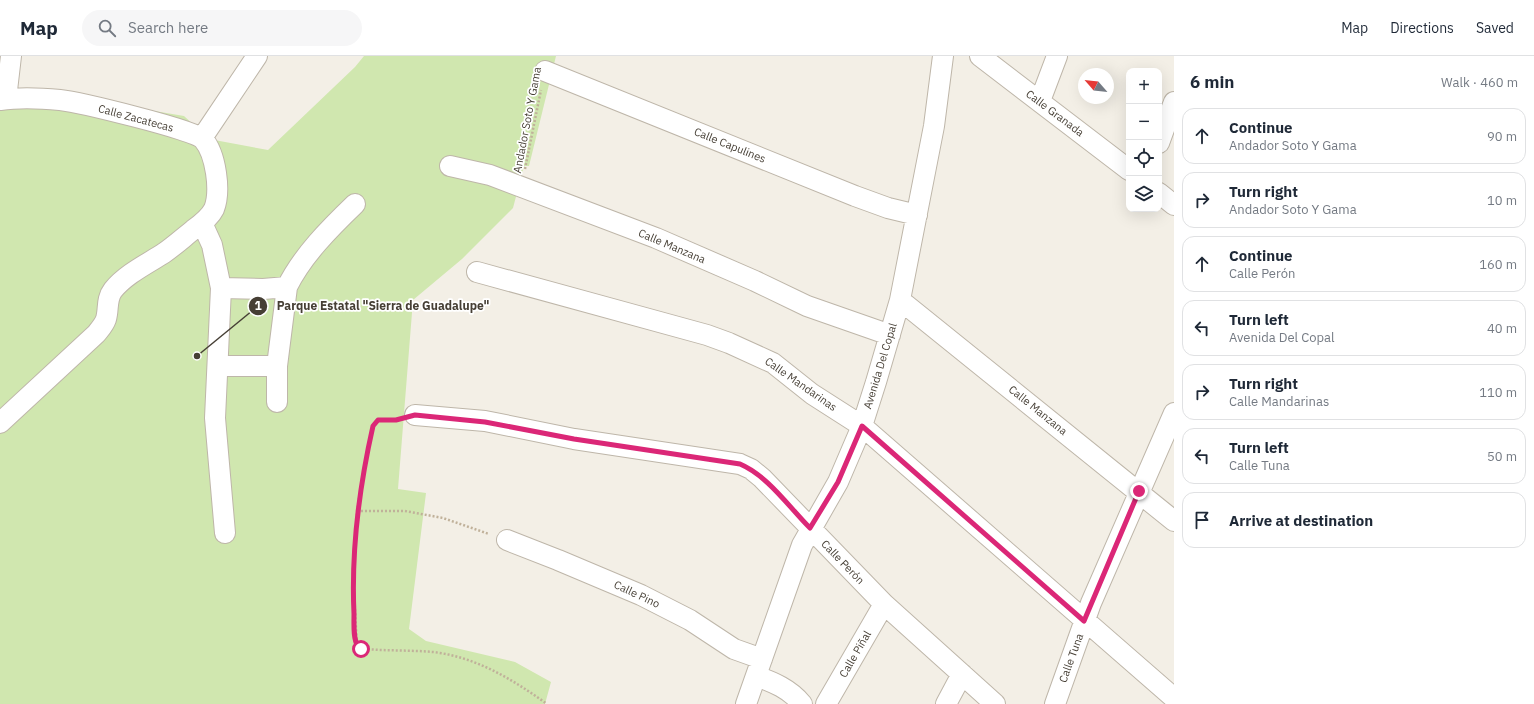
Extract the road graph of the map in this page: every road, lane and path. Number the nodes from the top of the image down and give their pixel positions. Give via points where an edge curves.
1 (11, 56) edge
2 (257, 56) edge
3 (943, 56) edge
4 (980, 56) edge
5 (1057, 56) edge
6 (545, 71) joint
7 (3, 100) edge
8 (1040, 101) junction
9 (1174, 102) edge
10 (202, 138) junction
11 (1160, 140) edge
12 (450, 166) dead end
13 (1126, 168) edge
14 (521, 187) junction
15 (1162, 195) edge
16 (355, 204) dead end
17 (1174, 205) edge
18 (917, 215) junction
19 (202, 223) junction
20 (477, 272) dead end
21 (287, 287) junction
22 (221, 288) junction
23 (900, 300) junction
24 (890, 335) junction
25 (219, 366) junction
26 (277, 366) junction
27 (277, 402) dead end
28 (1174, 413) edge
29 (415, 415) joint
30 (0, 423) edge
31 (862, 426) junction
32 (1139, 491) junction
33 (357, 511) junction
34 (1174, 521) edge
35 (810, 528) junction
36 (225, 533) dead end
37 (506, 540) joint
38 (884, 604) junction
39 (1084, 621) junction
40 (759, 667) junction
41 (962, 674) junction
42 (1174, 698) edge
43 (547, 704) edge
44 (746, 704) edge
45 (802, 704) edge
46 (826, 704) edge
47 (946, 704) edge
48 (995, 704) edge
49 (1055, 704) edge

1 - 7 street
2 - 10 street
3 - 18 street, Avenida Del Copal via 934,126
4 - 8 street, Calle Granada
5 - 8 street
6 - 14 path, Andador Soto Y Gama
6 - 18 street, Calle Capulines via 855,196
7 - 10 street, Calle Zacatecas via 62,100 105,109
8 - 13 street, Calle Granada
9 - 11 street
10 - 19 street via 215,164 217,186 214,209
12 - 14 street, Calle Manzana via 490,174
14 - 24 street, Calle Manzana via 656,238 807,306
15 - 17 street
16 - 21 street via 300,265
18 - 23 street, Avenida Del Copal
19 - 22 street via 212,245
19 - 30 street via 165,252 139,268 112,291 108,298 106,318 96,334
20 - 31 street, Calle Mandarinas via 729,343 773,363 812,394
21 - 22 street
21 - 26 street
22 - 25 street
23 - 24 street, Avenida Del Copal
23 - 32 street, Calle Manzana
24 - 31 street, Avenida Del Copal
25 - 26 street
25 - 36 street via 215,418
26 - 27 street
28 - 32 street, Calle Tuna
29 - 33 path via 375,422
29 - 35 street, Calle Perón via 485,422 574,439 740,464 762,478
31 - 35 street, Avenida Del Copal via 838,482
31 - 39 street, Calle Mandarinas
32 - 34 street, Calle Manzana
32 - 39 street, Calle Tuna
33 - 37 path via 404,510 443,518
33 - 43 path via 353,574 355,642 358,647 456,656 478,663 514,682
35 - 38 street, Calle Perón
35 - 40 street, Avenida Del Copal via 794,565
37 - 40 street, Calle Pino via 641,595 690,620
38 - 41 street, Calle Perón
38 - 46 street, Calle Piñal
39 - 42 street, Calle Mandarinas
39 - 49 street, Calle Tuna
40 - 44 street, Avenida Del Copal
40 - 45 street
41 - 47 street
41 - 48 street, Calle Perón

